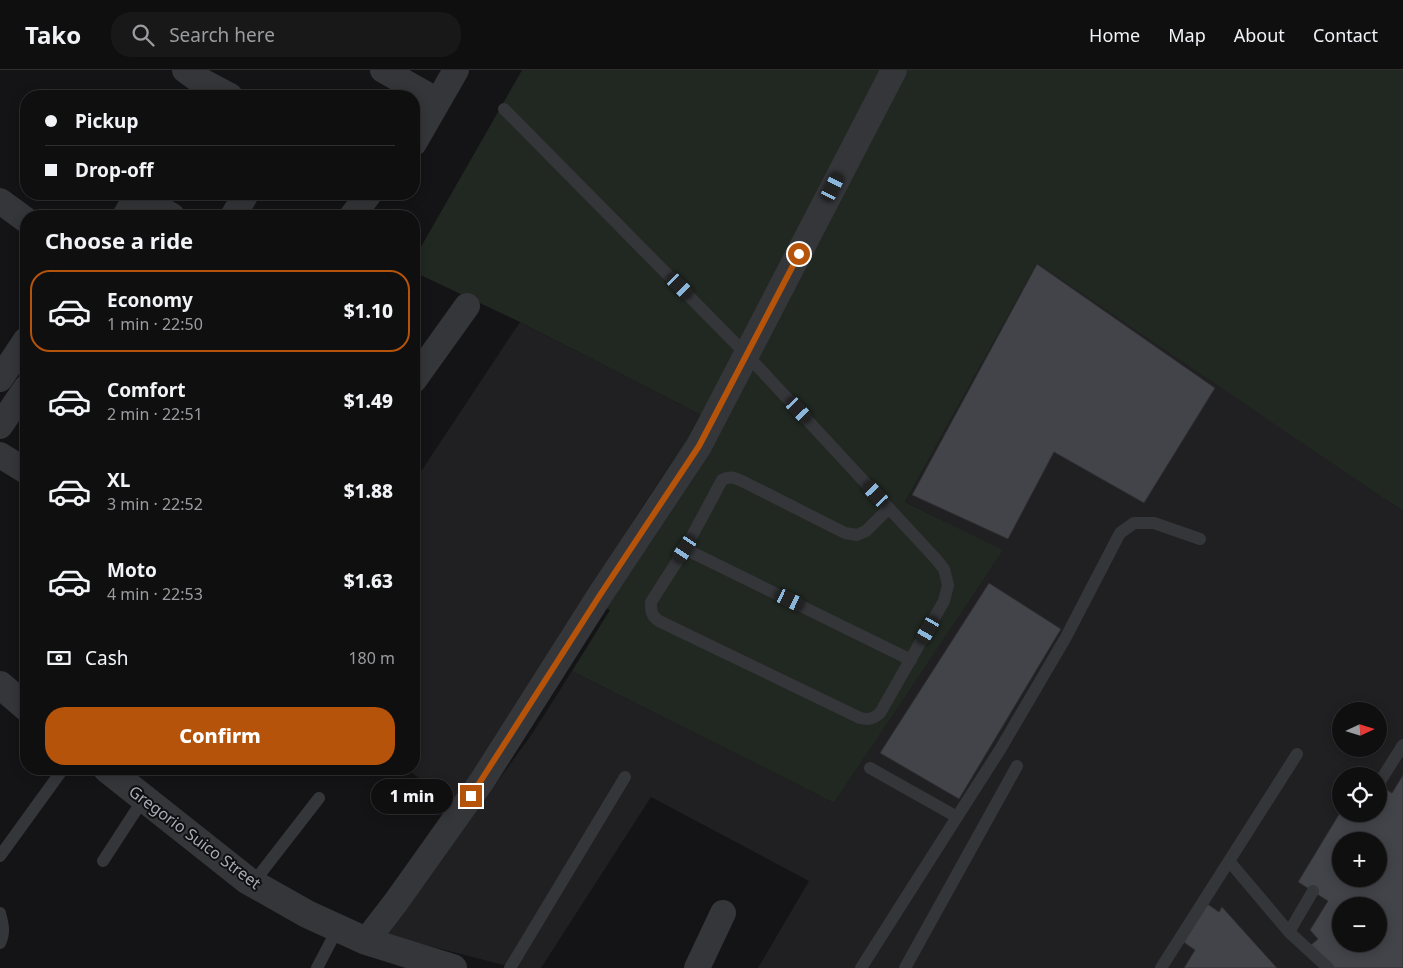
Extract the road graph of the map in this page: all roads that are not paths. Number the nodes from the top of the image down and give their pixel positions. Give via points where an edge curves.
1 (383, 70) edge
2 (456, 70) edge
3 (894, 70) edge
4 (192, 79) edge
5 (217, 90) edge
6 (418, 90) edge
7 (420, 91) edge
8 (438, 101) junction
9 (504, 108) dead end
10 (420, 132) edge
11 (364, 200) edge
12 (0, 201) edge
13 (133, 202) edge
14 (155, 210) edge
15 (357, 210) edge
16 (20, 216) edge
17 (467, 306) dead end
18 (20, 349) edge
19 (747, 355) junction
20 (420, 365) edge
21 (0, 379) edge
22 (20, 397) edge
23 (0, 426) edge
24 (0, 454) edge
25 (20, 467) edge
26 (889, 508) junction
27 (1200, 539) dead end
28 (685, 549) junction
29 (911, 660) junction
30 (0, 686) edge
31 (20, 702) edge
32 (1403, 745) edge
33 (1297, 754) dead end
34 (1016, 766) dead end
35 (870, 768) dead end
36 (1387, 770) edge
37 (59, 775) edge
38 (114, 775) edge
39 (625, 777) dead end
40 (144, 798) junction
41 (319, 798) dead end
42 (957, 817) junction
43 (0, 856) edge
44 (103, 861) dead end
45 (1229, 861) junction
46 (253, 883) junction
47 (1313, 891) dead end
48 (0, 913) edge
49 (723, 913) dead end
50 (338, 928) junction
51 (1289, 932) junction
52 (366, 941) junction
53 (0, 943) edge
54 (317, 968) edge
55 (452, 968) edge
56 (510, 968) edge
57 (697, 968) edge
58 (861, 968) edge
59 (905, 968) edge
60 (1161, 968) edge
61 (1328, 968) edge

1 - 6 street
2 - 8 street
3 - 19 street
4 - 5 street
7 - 8 street
8 - 10 street
9 - 19 lane
11 - 15 street
12 - 16 street
13 - 14 street
17 - 20 street
18 - 21 street
19 - 26 lane
19 - 52 street via 699,446 482,781
22 - 23 street
24 - 25 street
26 - 28 lane via 866,531 857,535 845,534 744,482 728,477 722,480
26 - 29 lane via 944,569 948,585 944,601
27 - 42 lane via 1154,523 1134,523 1120,533 1066,637
28 - 29 lane
28 - 29 lane via 651,602 653,618 659,622 866,720 880,713
30 - 31 street
32 - 36 lane
33 - 45 lane
34 - 59 lane
35 - 42 lane
37 - 43 lane
38 - 40 street, Gregorio Suico Street
39 - 56 lane
40 - 44 lane
40 - 46 street, Gregorio Suico Street
41 - 46 lane
42 - 58 lane
45 - 51 lane
45 - 60 lane
46 - 50 street, Gregorio Suico Street
47 - 51 lane
48 - 53 lane via 4,924
49 - 57 street
50 - 52 street, Gregorio Suico Street
50 - 54 lane
51 - 61 lane
52 - 55 street, Gregorio Suico Street

